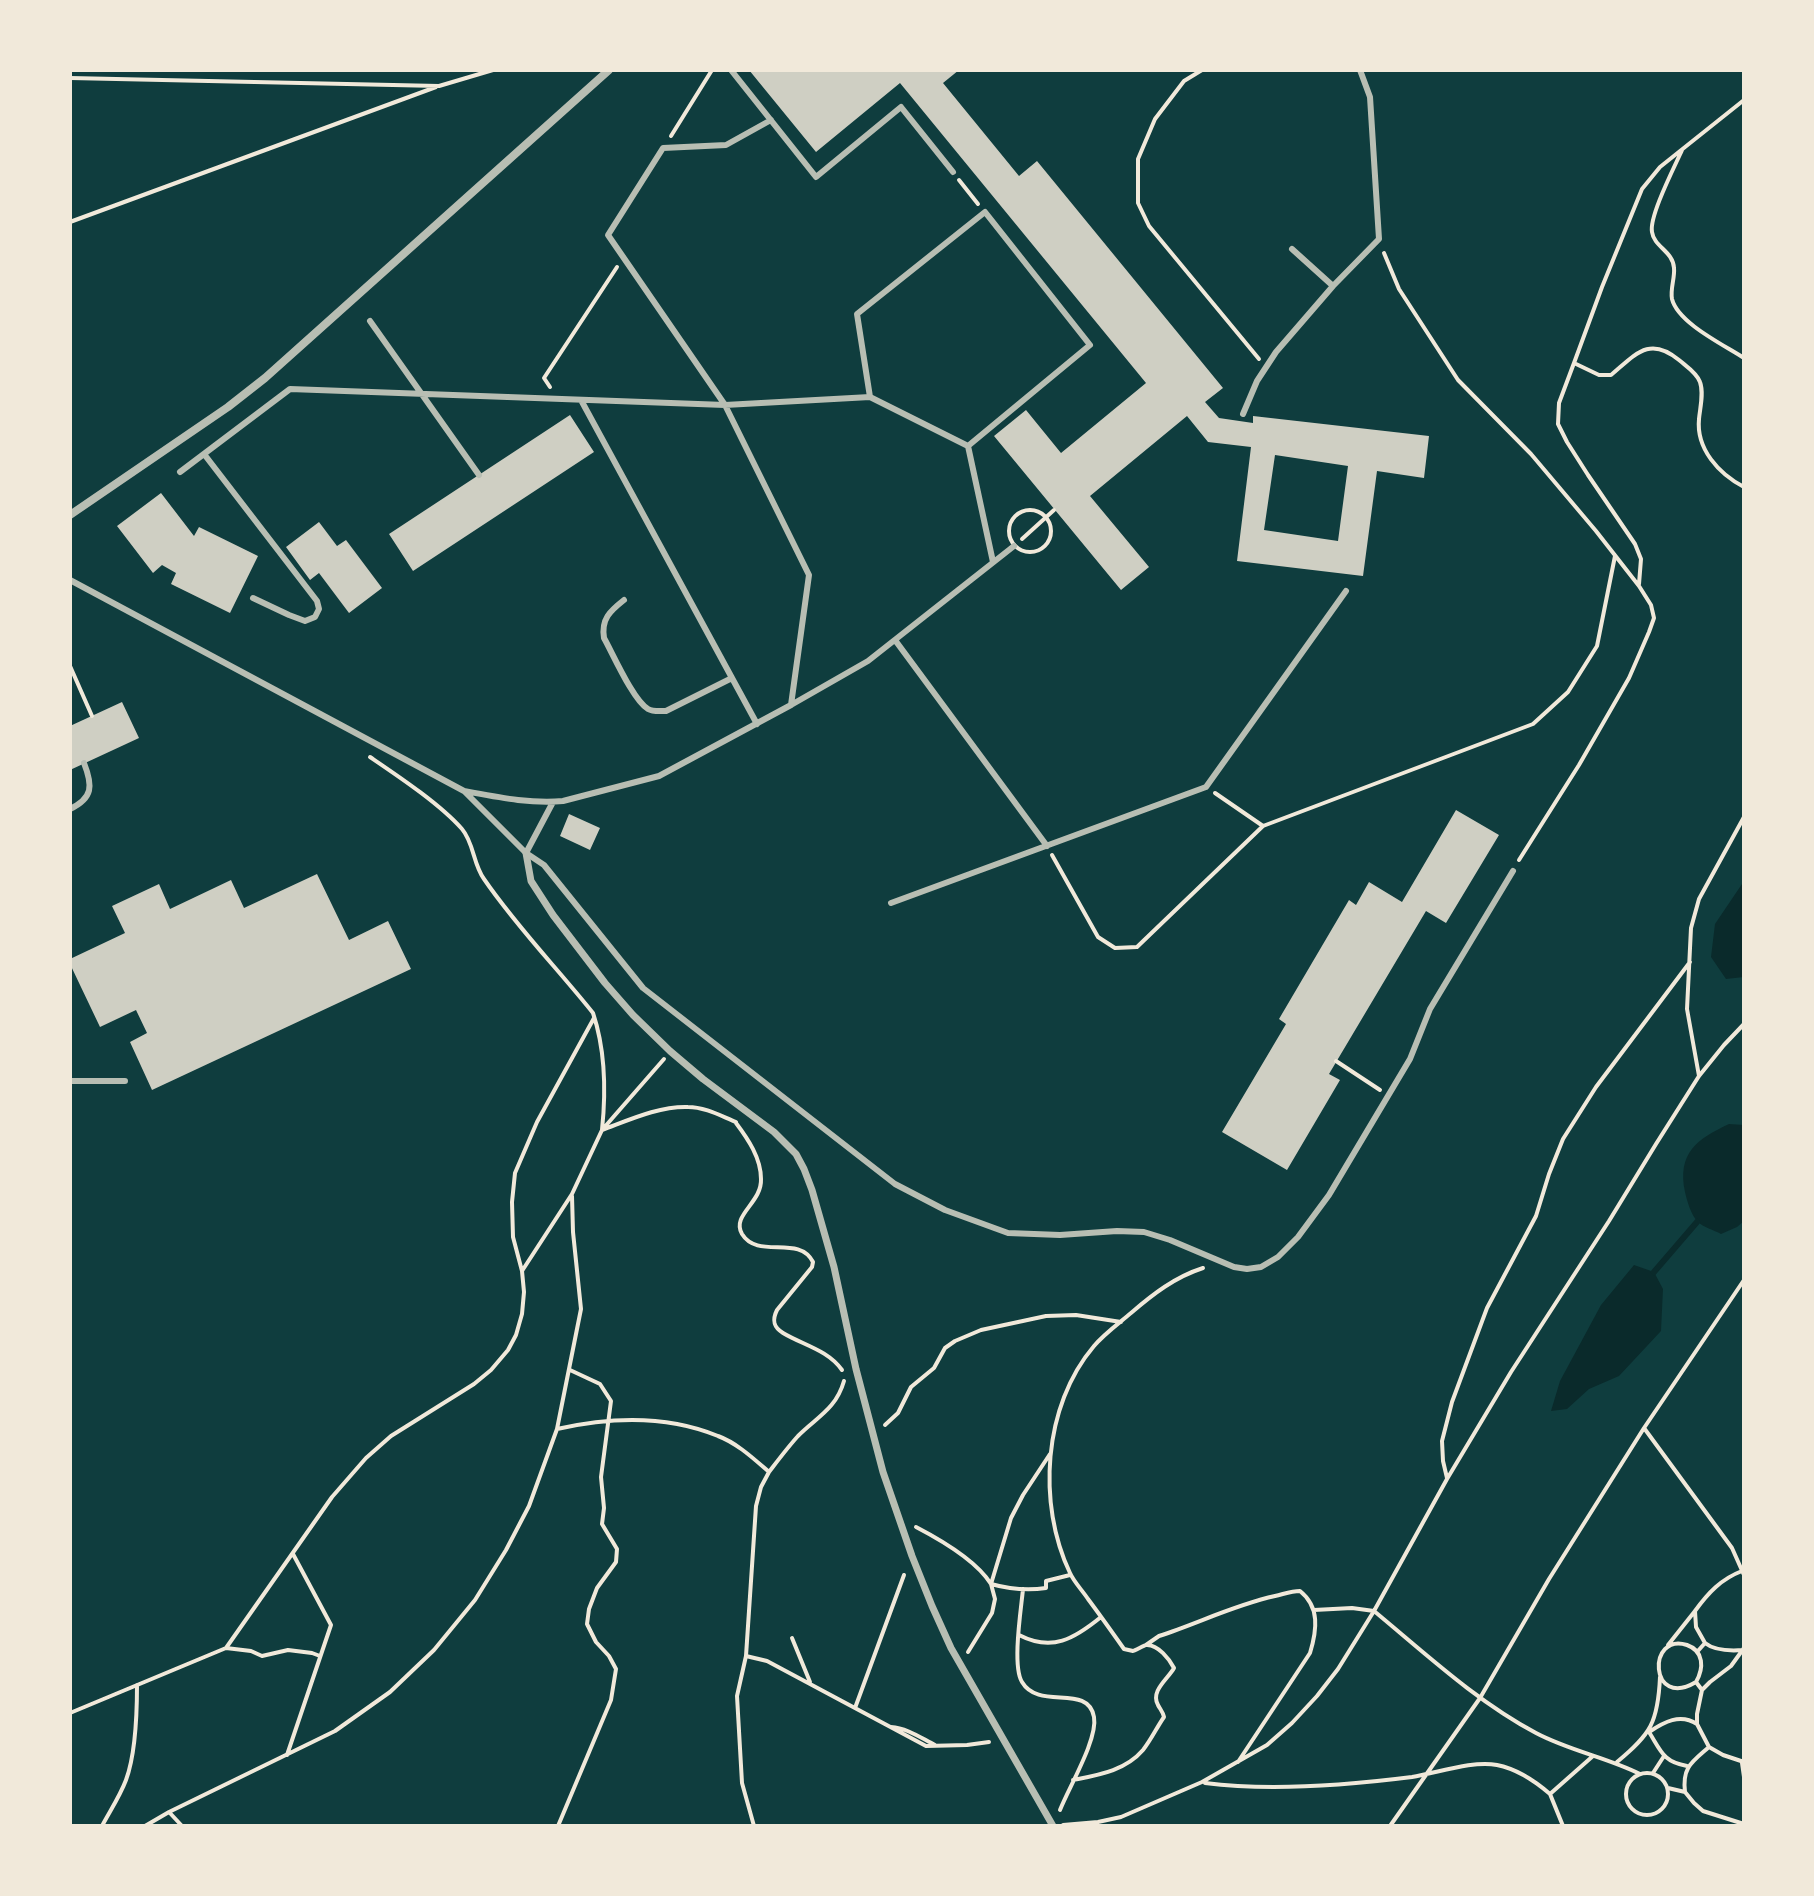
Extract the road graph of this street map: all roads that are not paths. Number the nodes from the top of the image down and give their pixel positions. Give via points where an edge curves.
1 (609, 70) edge
2 (731, 70) edge
3 (1360, 70) edge
4 (771, 120) junction
5 (953, 172) road end
6 (1292, 249) dead end
7 (1333, 286) junction
8 (370, 321) dead end
9 (422, 394) junction
10 (870, 397) junction
11 (581, 400) junction
12 (725, 405) junction
13 (1243, 414) dead end
14 (968, 446) junction
15 (204, 454) junction
16 (180, 472) dead end
17 (479, 475) dead end
18 (70, 515) edge
19 (1014, 546) dead end
20 (993, 562) junction
21 (70, 580) edge
22 (1346, 591) dead end
23 (253, 598) dead end
24 (624, 600) dead end
25 (895, 640) junction
26 (732, 678) junction
27 (791, 705) junction
28 (757, 724) junction
29 (84, 763) dead end
30 (464, 791) junction
31 (553, 802) junction
32 (70, 809) edge
33 (1047, 846) junction
34 (526, 853) junction
35 (1513, 871) road end
36 (891, 903) dead end
37 (70, 1081) edge
38 (125, 1081) dead end
39 (1054, 1826) edge

1 - 18 street via 265,378
2 - 4 lane
3 - 7 lane via 1370,97 1379,239
4 - 5 lane via 816,177 901,107
4 - 12 lane via 726,145 663,148 608,235
6 - 7 lane
7 - 13 lane via 1265,367
8 - 9 lane
9 - 11 lane
9 - 15 lane via 290,389
9 - 17 lane
10 - 12 lane
10 - 14 lane
10 - 14 lane via 857,314 985,212 1090,345
11 - 12 lane
11 - 26 lane
12 - 27 lane via 809,575
14 - 20 lane
15 - 16 lane
15 - 23 lane via 319,609 305,621
19 - 20 lane
20 - 25 lane
21 - 30 lane
22 - 33 lane via 1206,787
24 - 26 lane via 609,611 604,638 648,709 666,711
25 - 27 lane
25 - 33 lane
26 - 28 lane
27 - 28 lane
28 - 31 lane via 659,776
29 - 32 lane via 90,792
30 - 31 lane
30 - 34 lane
31 - 34 lane
33 - 36 lane
34 - 35 lane via 544,865 643,988 895,1184 1008,1233 1144,1232 1247,1269 1278,1257 1329,1195 1410,1059 1430,1009
34 - 39 street via 531,881 553,915 633,1015 796,1154 812,1190 883,1472 912,1556 961,1664
37 - 38 lane

